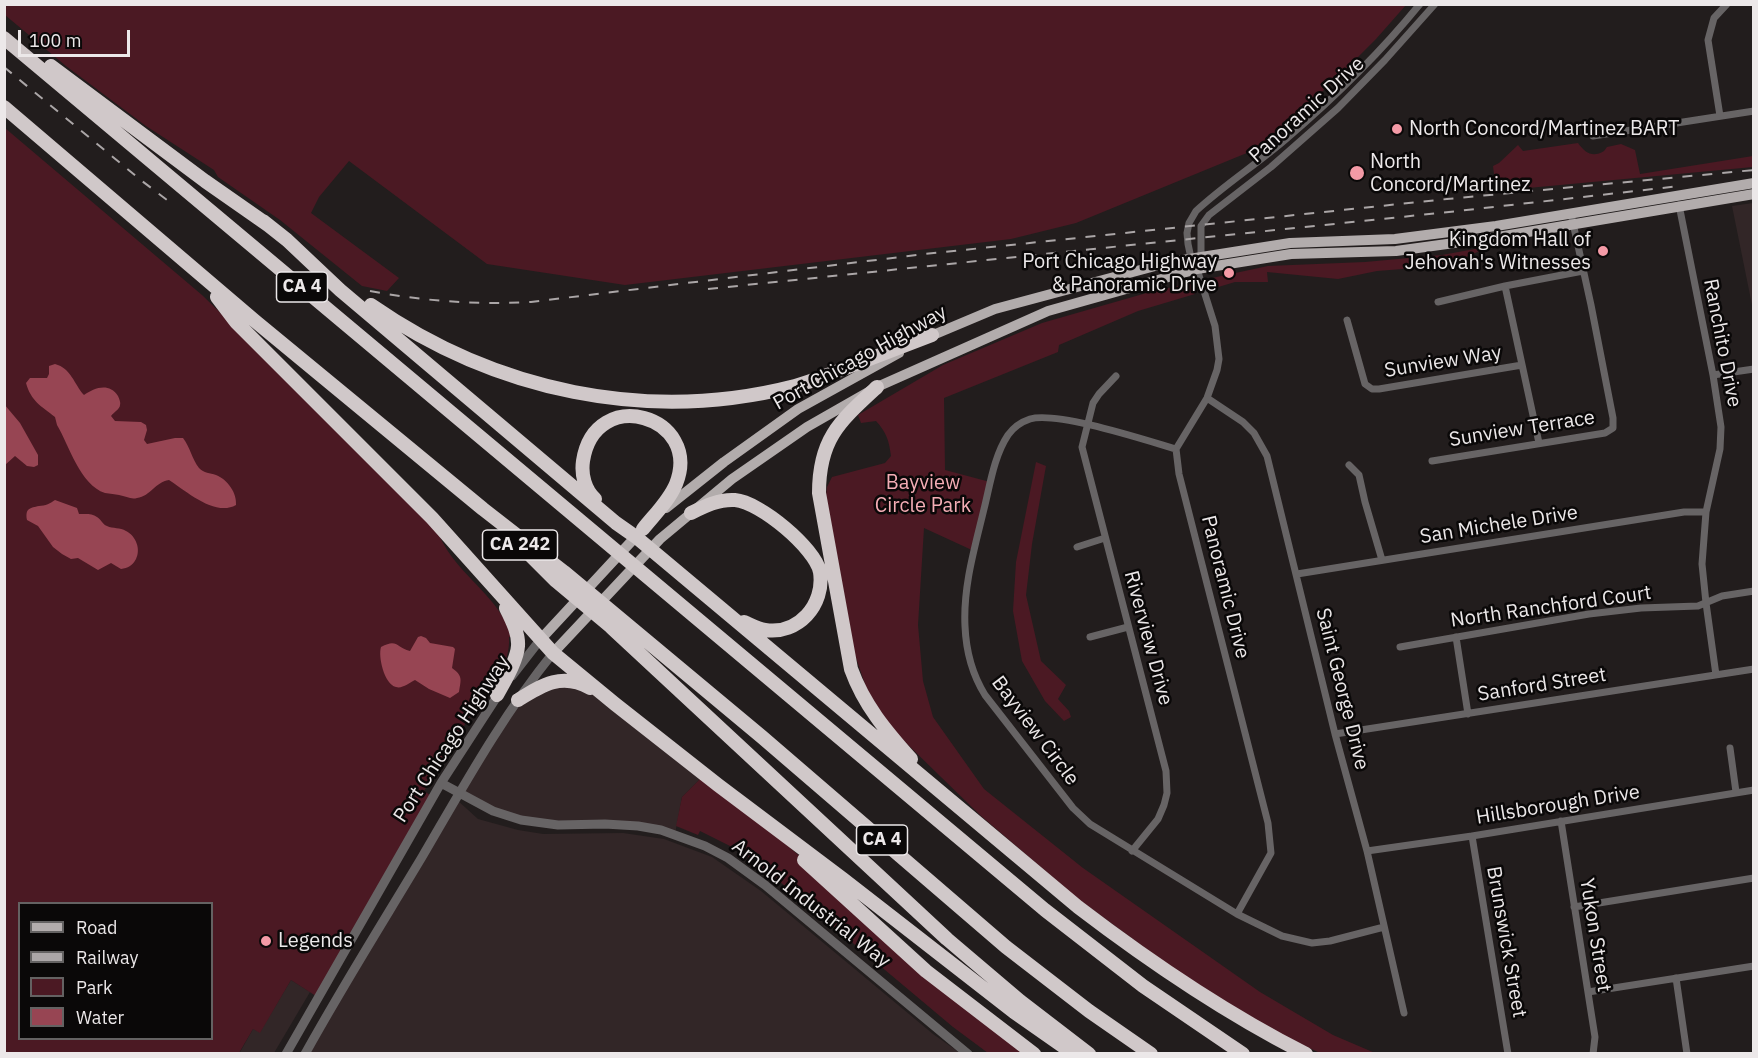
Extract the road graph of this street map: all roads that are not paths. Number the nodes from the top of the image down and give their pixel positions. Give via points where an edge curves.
1 (1420, 4) edge
2 (1435, 4) edge
3 (1727, 4) edge
4 (4, 32) edge
5 (4, 38) edge
6 (4, 107) edge
7 (1754, 111) edge
8 (1720, 116) junction
9 (1593, 136) dead end
10 (1754, 183) edge
11 (1754, 194) edge
12 (1678, 202) junction
13 (1572, 219) junction
14 (263, 221) junction
15 (1196, 258) junction
16 (1197, 269) junction
17 (1583, 271) junction
18 (199, 274) junction
19 (1504, 286) junction
20 (1438, 302) dead end
21 (1347, 320) dead end
22 (932, 334) junction
23 (1522, 365) junction
24 (1754, 369) edge
25 (1713, 375) junction
26 (1116, 376) dead end
27 (877, 387) junction
28 (1207, 398) junction
29 (1088, 425) junction
30 (1539, 443) junction
31 (1176, 449) junction
32 (1432, 461) dead end
33 (1349, 465) dead end
34 (483, 509) joint
35 (1706, 512) junction
36 (691, 513) junction
37 (618, 522) junction
38 (639, 533) junction
39 (1105, 538) junction
40 (1077, 547) dead end
41 (1382, 560) junction
42 (1297, 574) junction
43 (560, 577) joint
44 (1754, 591) edge
45 (501, 597) junction
46 (714, 603) junction
47 (1706, 603) junction
48 (615, 623) junction
49 (1128, 627) junction
50 (1090, 637) dead end
51 (1456, 638) junction
52 (540, 640) junction
53 (1400, 647) dead end
54 (553, 653) junction
55 (1754, 669) edge
56 (1716, 675) junction
57 (497, 695) junction
58 (518, 700) junction
59 (615, 704) junction
60 (1468, 714) junction
61 (1335, 734) junction
62 (1730, 748) dead end
63 (441, 783) junction
64 (718, 785) junction
65 (1754, 789) edge
66 (1736, 792) junction
67 (459, 793) junction
68 (1562, 821) junction
69 (993, 836) junction
70 (1472, 836) junction
71 (1132, 851) junction
72 (1367, 851) junction
73 (1754, 878) edge
74 (1574, 907) junction
75 (1238, 914) junction
76 (1384, 927) junction
77 (1754, 966) edge
78 (1677, 978) junction
79 (1588, 992) junction
80 (1404, 1013) dead end
81 (286, 1053) edge
82 (304, 1053) edge
83 (968, 1053) edge
84 (1034, 1053) edge
85 (1074, 1053) edge
86 (1089, 1053) edge
87 (1151, 1053) edge
88 (1242, 1053) edge
89 (1306, 1053) edge
90 (1508, 1053) edge
91 (1593, 1053) edge
92 (1687, 1053) edge

1 - 15 street, Panoramic Drive via 1310,118 1196,211 1187,233
2 - 15 street, Panoramic Drive via 1338,108 1204,220
3 - 8 street via 1714,18 1708,40
4 - 14 highway
5 - 88 highway, CA 4 via 1045,910 1143,986
6 - 18 highway, CA 4
7 - 8 street
8 - 9 street
10 - 12 main road, Port Chicago Highway
11 - 12 main road, Port Chicago Highway
12 - 13 main road, Port Chicago Highway
12 - 25 street, Ranchito Drive
13 - 15 main road, Port Chicago Highway via 1395,239 1290,243
13 - 16 main road, Port Chicago Highway via 1498,237 1396,251 1292,254
13 - 17 street, Sunview Terrace
14 - 22 highway via 367,303 413,332 493,370 580,394 661,402 770,392 798,386
14 - 37 highway
15 - 16 street, Panoramic Drive
15 - 22 main road, Port Chicago Highway via 995,309
16 - 27 main road, Port Chicago Highway via 1048,311
16 - 28 street via 1219,347 1218,370
17 - 19 street
17 - 30 street, Sunview Terrace via 1613,428 1605,433
18 - 34 highway, CA 4
18 - 45 highway via 236,322 432,518
19 - 20 street
19 - 23 street
21 - 23 street, Sunview Way via 1365,384 1372,389
22 - 38 main road, Port Chicago Highway via 798,409 700,481
23 - 30 street
24 - 25 street
25 - 35 street, Ranchito Drive via 1721,427 1720,449
26 - 29 street, Riverview Drive via 1099,394
27 - 36 main road, Port Chicago Highway via 807,427
27 - 69 highway via 837,428 820,465 821,513 851,669 864,700 885,730
28 - 31 street
28 - 42 street, Saint George Drive via 1254,433 1267,456
29 - 31 street, Bayview Circle
29 - 39 street, Riverview Drive via 1082,447
29 - 71 street, Bayview Circle via 1045,417 1029,419 1007,438 990,482 974,551 965,625 969,660 985,695 1073,808
30 - 32 street, Sunview Terrace
31 - 75 street, Panoramic Drive via 1269,831 1271,853
33 - 41 street via 1359,475
34 - 43 highway, CA 242
35 - 41 street, San Michele Drive via 1684,512
35 - 47 street, Ranchito Drive via 1702,564
36 - 46 highway via 733,500 755,506 807,548 819,571 814,607 799,623 788,628 754,627
36 - 54 main road, Port Chicago Highway via 660,539
37 - 38 highway
37 - 38 highway via 591,496 582,476 584,455 592,435 608,421 643,417 665,428 674,440 681,465 675,487
38 - 46 highway
38 - 52 main road, Port Chicago Highway
39 - 40 street
39 - 49 street, Riverview Drive
41 - 42 street, San Michele Drive
42 - 61 street, Saint George Drive
43 - 48 highway, CA 4
44 - 47 street, North Ranchford Court
45 - 52 highway
45 - 57 highway via 518,646
46 - 69 highway
47 - 51 street, North Ranchford Court via 1589,614
47 - 56 street, Ranchito Drive
48 - 86 highway via 947,939
48 - 87 highway, CA 4 via 771,744 1006,947
49 - 50 street
49 - 71 street, Riverview Drive via 1166,771 1167,793 1158,819
51 - 53 street, North Ranchford Court
51 - 60 street
52 - 54 highway
52 - 57 street, Port Chicago Highway
54 - 58 street, Port Chicago Highway
54 - 59 highway
55 - 56 street, Sanford Street
56 - 60 street, Sanford Street
57 - 63 street, Port Chicago Highway
58 - 59 highway via 554,681 588,686
58 - 67 street, Port Chicago Highway
59 - 64 highway
60 - 61 street, Sanford Street
61 - 72 street, Saint George Drive
62 - 66 street
63 - 67 street, Arnold Industrial Way
63 - 81 street, Port Chicago Highway
64 - 84 highway via 926,971
64 - 85 highway via 1014,1012
65 - 66 street, Hillsborough Drive
66 - 68 street, Hillsborough Drive
67 - 82 street, Port Chicago Highway
67 - 83 street, Arnold Industrial Way via 521,820 650,828 705,846 765,885
68 - 70 street, Hillsborough Drive
68 - 74 street, Yukon Street
69 - 89 highway via 1078,907 1157,964 1256,1027
70 - 72 street, Hillsborough Drive
70 - 90 street, Brunswick Street
71 - 75 street, Bayview Circle
72 - 76 street, Saint George Drive
73 - 74 street
74 - 79 street, Yukon Street
75 - 76 street, Bayview Circle via 1282,936 1312,943
76 - 80 street, Saint George Drive
77 - 78 street
78 - 79 street
78 - 92 street
79 - 91 street, Yukon Street via 1595,1037

